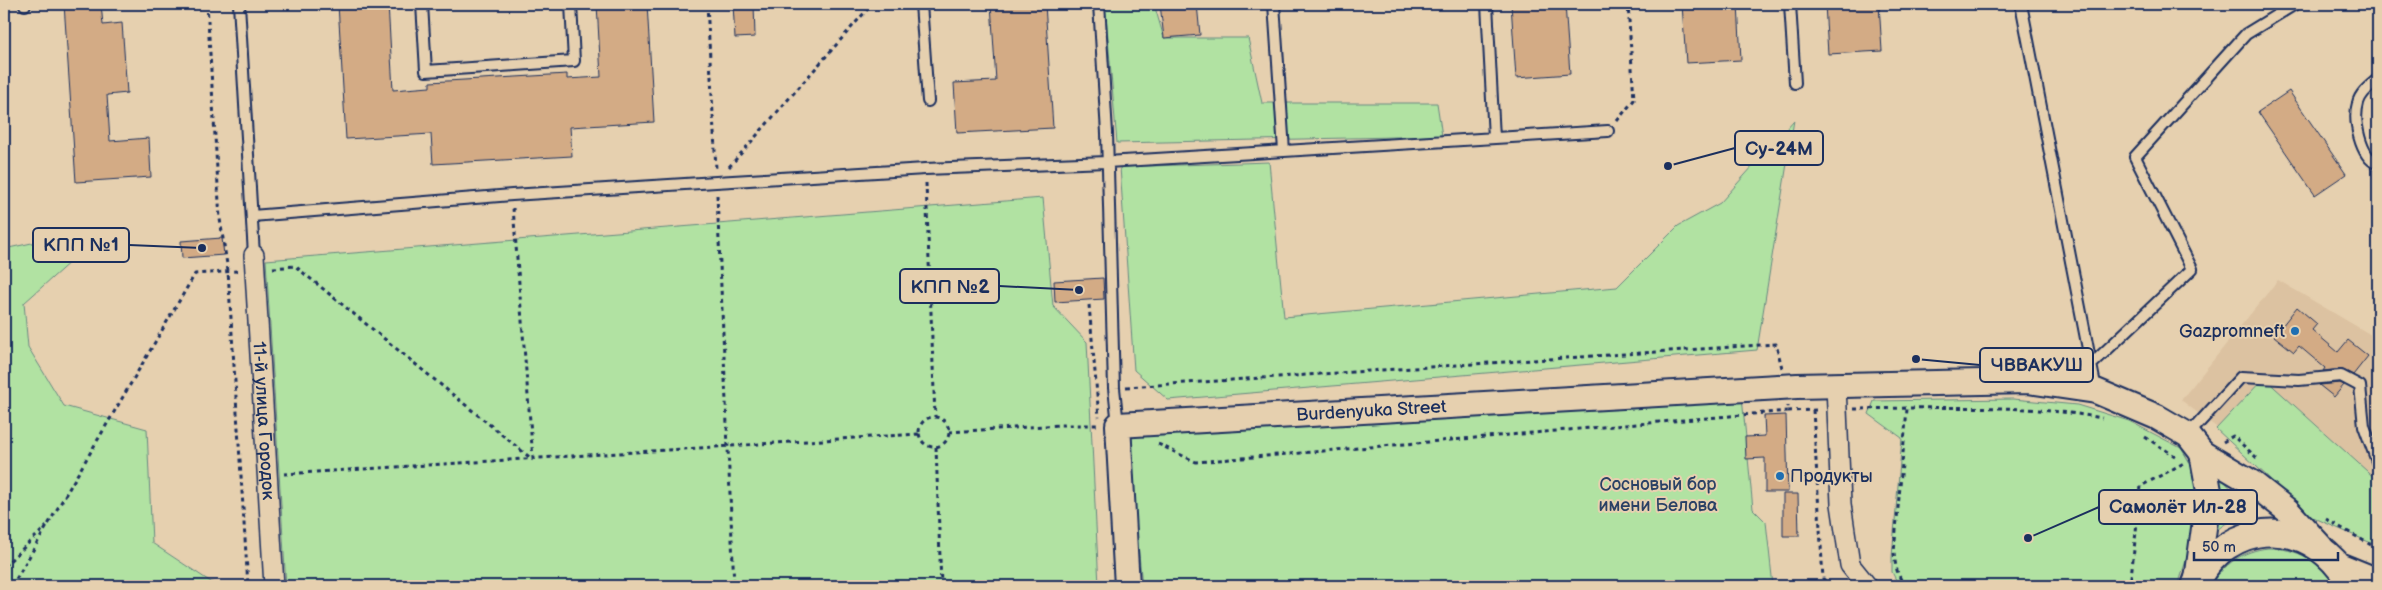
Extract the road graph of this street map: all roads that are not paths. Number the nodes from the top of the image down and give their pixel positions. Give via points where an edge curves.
1 (239, 4) edge
2 (422, 4) edge
3 (571, 4) edge
4 (921, 4) edge
5 (1099, 4) edge
6 (1274, 4) edge
7 (1487, 4) edge
8 (1790, 4) edge
9 (2021, 4) edge
10 (2295, 4) edge
11 (2378, 79) edge
12 (1795, 83) dead end
13 (928, 101) dead end
14 (1608, 131) road end
15 (1494, 138) junction
16 (1284, 151) junction
17 (1108, 162) junction
18 (2378, 164) edge
19 (252, 216) junction
20 (254, 255) joint
21 (2091, 365) junction
22 (1836, 385) junction
23 (2096, 391) junction
24 (1118, 425) junction
25 (2191, 451) junction
26 (2378, 464) edge
27 (2321, 547) junction
28 (2346, 576) edge
29 (2378, 582) edge
30 (2196, 583) edge
31 (274, 586) edge
32 (1127, 586) edge
33 (1867, 586) edge

1 - 19 lane
2 - 3 lane via 426,70 574,61
4 - 13 lane
5 - 17 lane
6 - 16 lane
7 - 15 lane
8 - 12 lane
9 - 21 lane
10 - 21 lane via 2246,34 2135,157 2192,269
11 - 18 lane via 2358,102 2356,123 2359,139 2373,162
14 - 15 lane
15 - 16 lane
16 - 17 lane
17 - 19 lane via 716,182
17 - 24 lane via 1114,388
19 - 20 lane
20 - 31 street, 11-й улица Городок
21 - 23 lane
22 - 23 street, Burdenyuka Street via 2028,382
22 - 24 street, Burdenyuka Street
22 - 33 street via 1841,504 1850,565
23 - 25 street, Burdenyuka Street via 2157,417
24 - 32 street
25 - 26 lane via 2241,377 2299,380 2341,376 2360,386 2364,426
25 - 27 street, Burdenyuka Street via 2251,482 2288,512
25 - 30 street via 2210,491
27 - 28 main road
27 - 30 main road via 2299,537 2275,532 2251,535 2229,544 2210,560
28 - 29 main road

